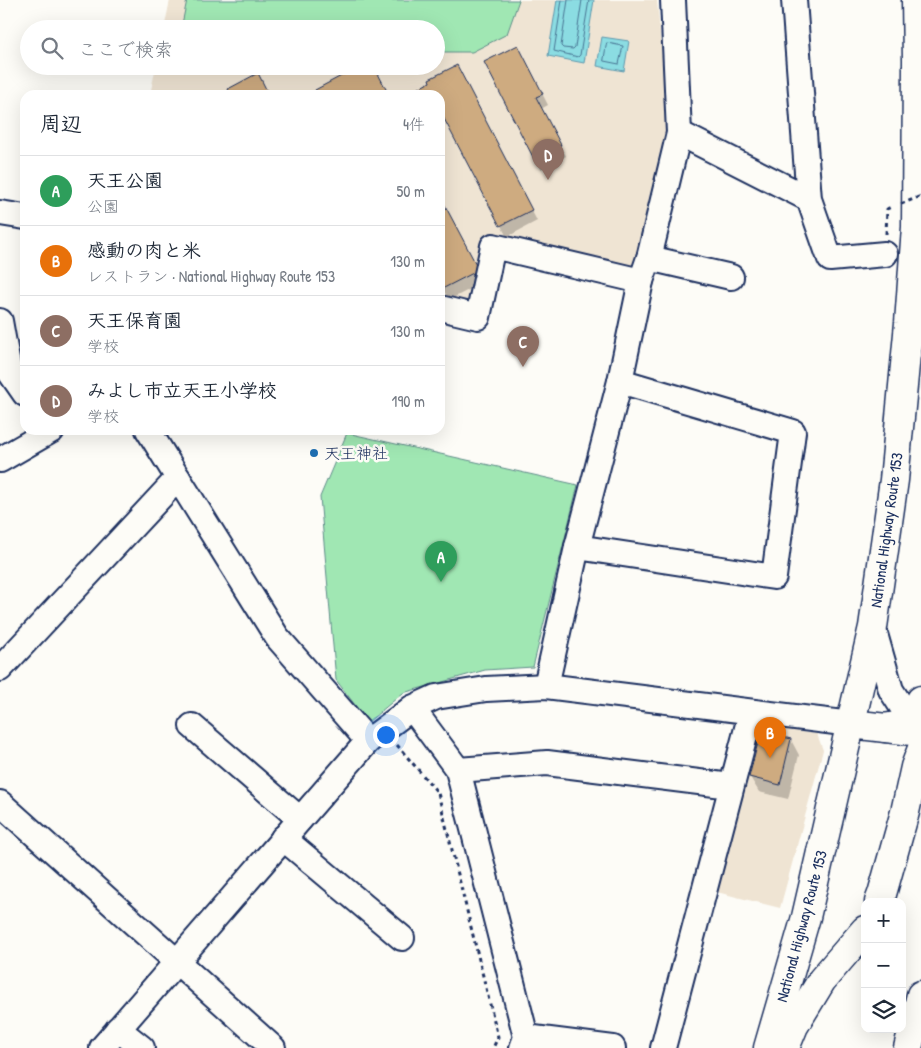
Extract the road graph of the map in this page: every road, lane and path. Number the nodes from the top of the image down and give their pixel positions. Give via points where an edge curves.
1 (672, 0) edge
2 (794, 0) edge
3 (916, 0) edge
4 (921, 8) edge
5 (918, 60) junction
6 (679, 133) junction
7 (921, 196) edge
8 (809, 199) junction
9 (0, 213) edge
10 (20, 216) edge
11 (885, 254) joint
12 (649, 258) junction
13 (731, 277) dead end
14 (641, 281) junction
15 (445, 309) edge
16 (0, 321) edge
17 (4, 370) edge
18 (620, 381) junction
19 (20, 388) edge
20 (42, 435) edge
21 (151, 435) edge
22 (0, 460) edge
23 (178, 478) junction
24 (577, 547) junction
25 (873, 627) junction
26 (0, 668) edge
27 (546, 686) junction
28 (412, 708) junction
29 (751, 713) junction
30 (919, 718) edge
31 (851, 724) junction
32 (192, 726) dead end
33 (886, 728) junction
34 (376, 735) junction
35 (921, 744) edge
36 (921, 751) edge
37 (458, 770) junction
38 (731, 786) junction
39 (0, 802) edge
40 (300, 819) junction
41 (283, 838) junction
42 (880, 898) edge
43 (861, 935) edge
44 (402, 938) dead end
45 (176, 962) junction
46 (921, 995) edge
47 (118, 1029) junction
48 (524, 1042) edge
49 (102, 1048) edge
50 (142, 1048) edge
51 (273, 1048) edge
52 (493, 1048) edge
53 (613, 1048) edge
54 (664, 1048) edge
55 (768, 1048) edge
56 (785, 1048) edge
57 (908, 1048) edge

1 - 6 street
2 - 8 street
3 - 5 main road, National Highway Route 153
4 - 5 main road
5 - 25 main road, National Highway Route 153 via 916,227 910,323 894,480
6 - 8 street
6 - 12 street
7 - 11 path, bridge via 887,209
8 - 11 street via 830,259
9 - 10 street
12 - 13 street
12 - 14 street
14 - 15 street via 493,246 478,317
14 - 18 street
16 - 17 street
17 - 19 street
18 - 24 street
18 - 24 street via 793,432 774,577
20 - 22 street
21 - 23 street
23 - 26 street
23 - 34 street via 277,637
24 - 27 street
25 - 30 street via 891,690 902,707
25 - 31 main road, National Highway Route 153
27 - 28 street via 486,689 436,697
27 - 29 street
28 - 34 street
28 - 37 street
29 - 31 street
29 - 38 street
30 - 33 main road
31 - 33 main road
31 - 55 main road, National Highway Route 153 via 806,917
32 - 40 street
33 - 35 street
34 - 40 street
34 - 52 path via 438,793 498,1037
36 - 42 main road
37 - 38 street via 547,763
37 - 48 street
38 - 54 street
39 - 45 street
40 - 41 street
41 - 44 street
41 - 45 street
43 - 56 main road via 822,980 794,1026
45 - 47 street
45 - 51 street
46 - 57 main road
47 - 49 street
47 - 50 street
48 - 53 street

